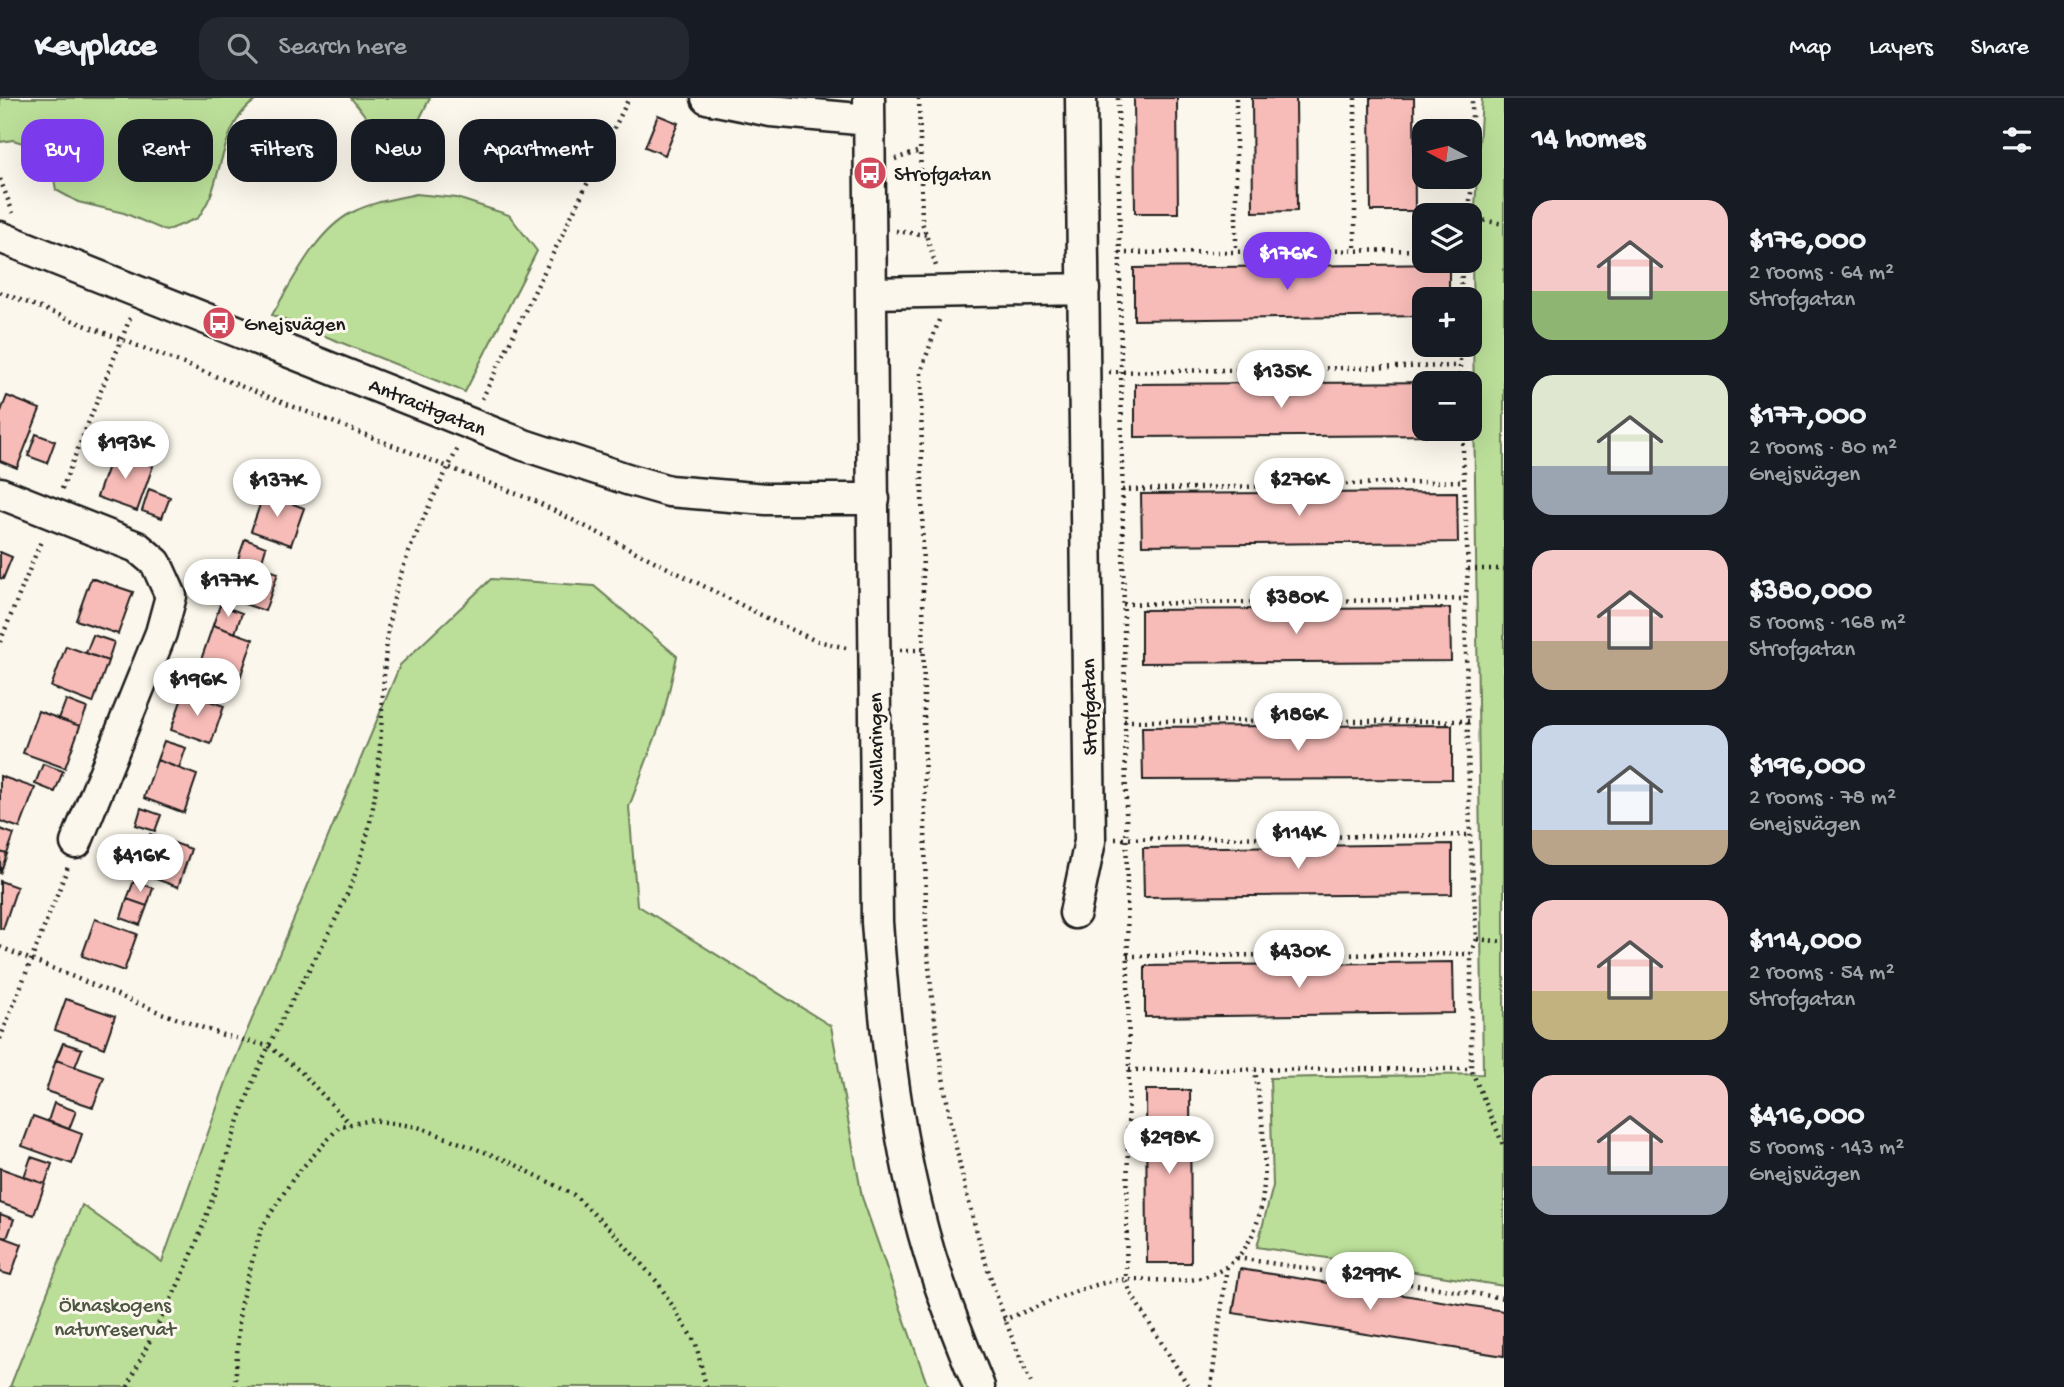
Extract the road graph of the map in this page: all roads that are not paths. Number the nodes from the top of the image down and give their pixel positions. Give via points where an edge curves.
1 (707, 98) edge
2 (1081, 98) edge
3 (869, 109) edge
4 (0, 237) edge
5 (1084, 289) junction
6 (872, 293) junction
7 (0, 494) edge
8 (874, 499) junction
9 (76, 843) road end
10 (1075, 913) dead end
11 (979, 1387) edge

1 - 3 street via 771,111
2 - 5 street, Strofgatan
3 - 6 street, Vivallaringen
4 - 8 street, Antracitgatan via 524,445 627,479 669,491 766,499
5 - 6 street
5 - 10 street, Strofgatan via 1090,841
6 - 8 street, Vivallaringen
7 - 9 street via 137,547 156,563 171,596 161,633
8 - 11 street, Vivallaringen via 877,922 883,1010 910,1176 929,1252

